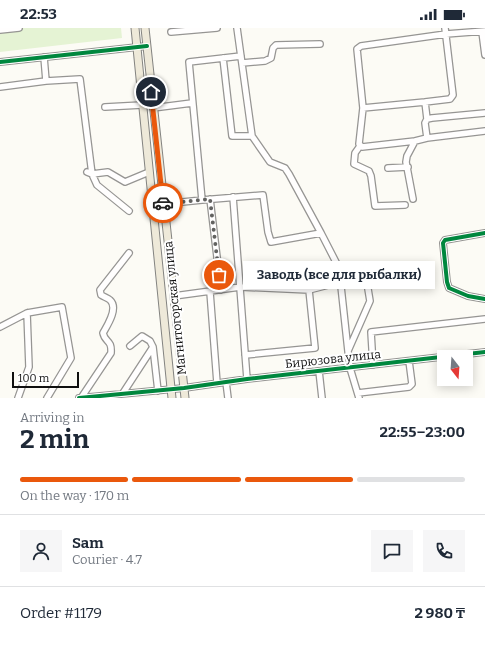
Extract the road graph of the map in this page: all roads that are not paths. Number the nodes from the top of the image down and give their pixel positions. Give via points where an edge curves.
1 (19, 28) edge
2 (135, 28) edge
3 (145, 28) edge
4 (217, 28) edge
5 (237, 28) edge
6 (2, 29) edge
7 (186, 29) edge
8 (446, 31) edge
9 (484, 31) edge
10 (171, 32) dead end
11 (320, 44) dead end
12 (147, 46) junction
13 (136, 47) junction
14 (485, 55) edge
15 (241, 56) junction
16 (44, 58) junction
17 (223, 58) junction
18 (0, 62) edge
19 (242, 63) junction
20 (46, 81) junction
21 (0, 86) edge
22 (425, 102) junction
23 (192, 103) junction
24 (142, 105) junction
25 (105, 107) dead end
26 (153, 108) junction
27 (363, 108) junction
28 (485, 113) edge
29 (427, 119) junction
30 (485, 131) edge
31 (252, 136) junction
32 (427, 138) junction
33 (415, 141) junction
34 (360, 146) junction
35 (408, 167) junction
36 (388, 168) dead end
37 (149, 172) junction
38 (90, 173) junction
39 (233, 197) junction
40 (210, 199) junction
41 (413, 199) dead end
42 (202, 200) junction
43 (163, 204) junction
44 (405, 205) dead end
45 (129, 210) dead end
46 (321, 233) junction
47 (485, 233) edge
48 (129, 253) dead end
49 (403, 265) dead end
50 (340, 282) junction
51 (240, 288) junction
52 (221, 290) junction
53 (309, 290) junction
54 (210, 292) junction
55 (174, 296) junction
56 (485, 299) edge
57 (27, 313) junction
58 (485, 319) edge
59 (0, 327) edge
60 (130, 346) dead end
61 (153, 347) junction
62 (348, 351) junction
63 (485, 352) edge
64 (245, 355) junction
65 (409, 361) junction
66 (373, 365) junction
67 (350, 368) junction
68 (319, 371) junction
69 (246, 379) junction
70 (226, 382) junction
71 (217, 384) junction
72 (184, 388) junction
73 (171, 390) junction
74 (158, 391) junction
75 (123, 394) junction
76 (358, 395) edge
77 (18, 398) edge
78 (47, 398) edge
79 (80, 398) edge
80 (172, 398) edge
81 (185, 398) edge
82 (228, 398) edge
83 (322, 398) edge

1 - 6 street
2 - 13 main road, Магнитогорская улица
3 - 12 main road, Магнитогорская улица
4 - 7 street
5 - 15 street
7 - 10 street
8 - 9 street
8 - 22 street via 453,95 450,99
8 - 27 street via 361,46 357,49
9 - 14 street
11 - 19 street via 276,45 271,58
12 - 13 street
12 - 26 main road, Магнитогорская улица
13 - 16 street
13 - 24 main road, Магнитогорская улица
15 - 17 street
15 - 19 street
16 - 18 street
16 - 20 street
17 - 23 street via 190,62
17 - 31 street via 232,136
19 - 31 street
20 - 21 street
20 - 38 street via 80,79
22 - 27 street
22 - 29 street
23 - 26 street
23 - 42 street
24 - 25 street
24 - 37 main road, Магнитогорская улица
26 - 43 main road, Магнитогорская улица
27 - 34 street
28 - 29 street
29 - 32 street
30 - 32 street
31 - 46 street via 270,162 285,168
32 - 33 street
33 - 34 street
33 - 35 street via 407,156
34 - 44 street via 355,152 354,164 369,171 375,206
35 - 36 street
35 - 41 street
37 - 38 street via 125,182 108,172
37 - 73 main road, Магнитогорская улица
38 - 45 street via 96,185
39 - 40 street
39 - 46 street via 263,195 271,242
39 - 51 street
40 - 42 street
40 - 52 street
42 - 43 street
43 - 55 main road, Магнитогорская улица
46 - 50 street via 339,268
47 - 56 street via 445,240 443,243 449,288 468,296
48 - 79 street via 100,290 113,304 112,316 102,333 112,346
49 - 62 street via 365,271 370,301
50 - 53 street
50 - 62 street
51 - 52 street
51 - 53 street
51 - 64 street
52 - 54 street
53 - 64 street via 315,348
54 - 55 street
54 - 71 street
55 - 72 main road, Магнитогорская улица
57 - 59 street
57 - 77 street via 29,367
57 - 78 street via 62,307 71,358
58 - 66 street via 371,332
60 - 61 street via 142,336 150,341
61 - 74 street
61 - 75 street
62 - 67 street
63 - 65 street, Бирюзова улица
64 - 69 street
65 - 66 street, Бирюзова улица
65 - 76 street via 412,384 409,387
66 - 67 street, Бирюзова улица
67 - 68 street, Бирюзова улица
67 - 76 street
68 - 69 street, Бирюзова улица
68 - 83 street
69 - 70 street, Бирюзова улица
70 - 71 street, Бирюзова улица
70 - 82 street
71 - 72 street, Бирюзова улица
72 - 73 street, Бирюзова улица
72 - 81 main road, Магнитогорская улица
73 - 74 street
73 - 80 main road, Магнитогорская улица
74 - 75 street
75 - 79 street

